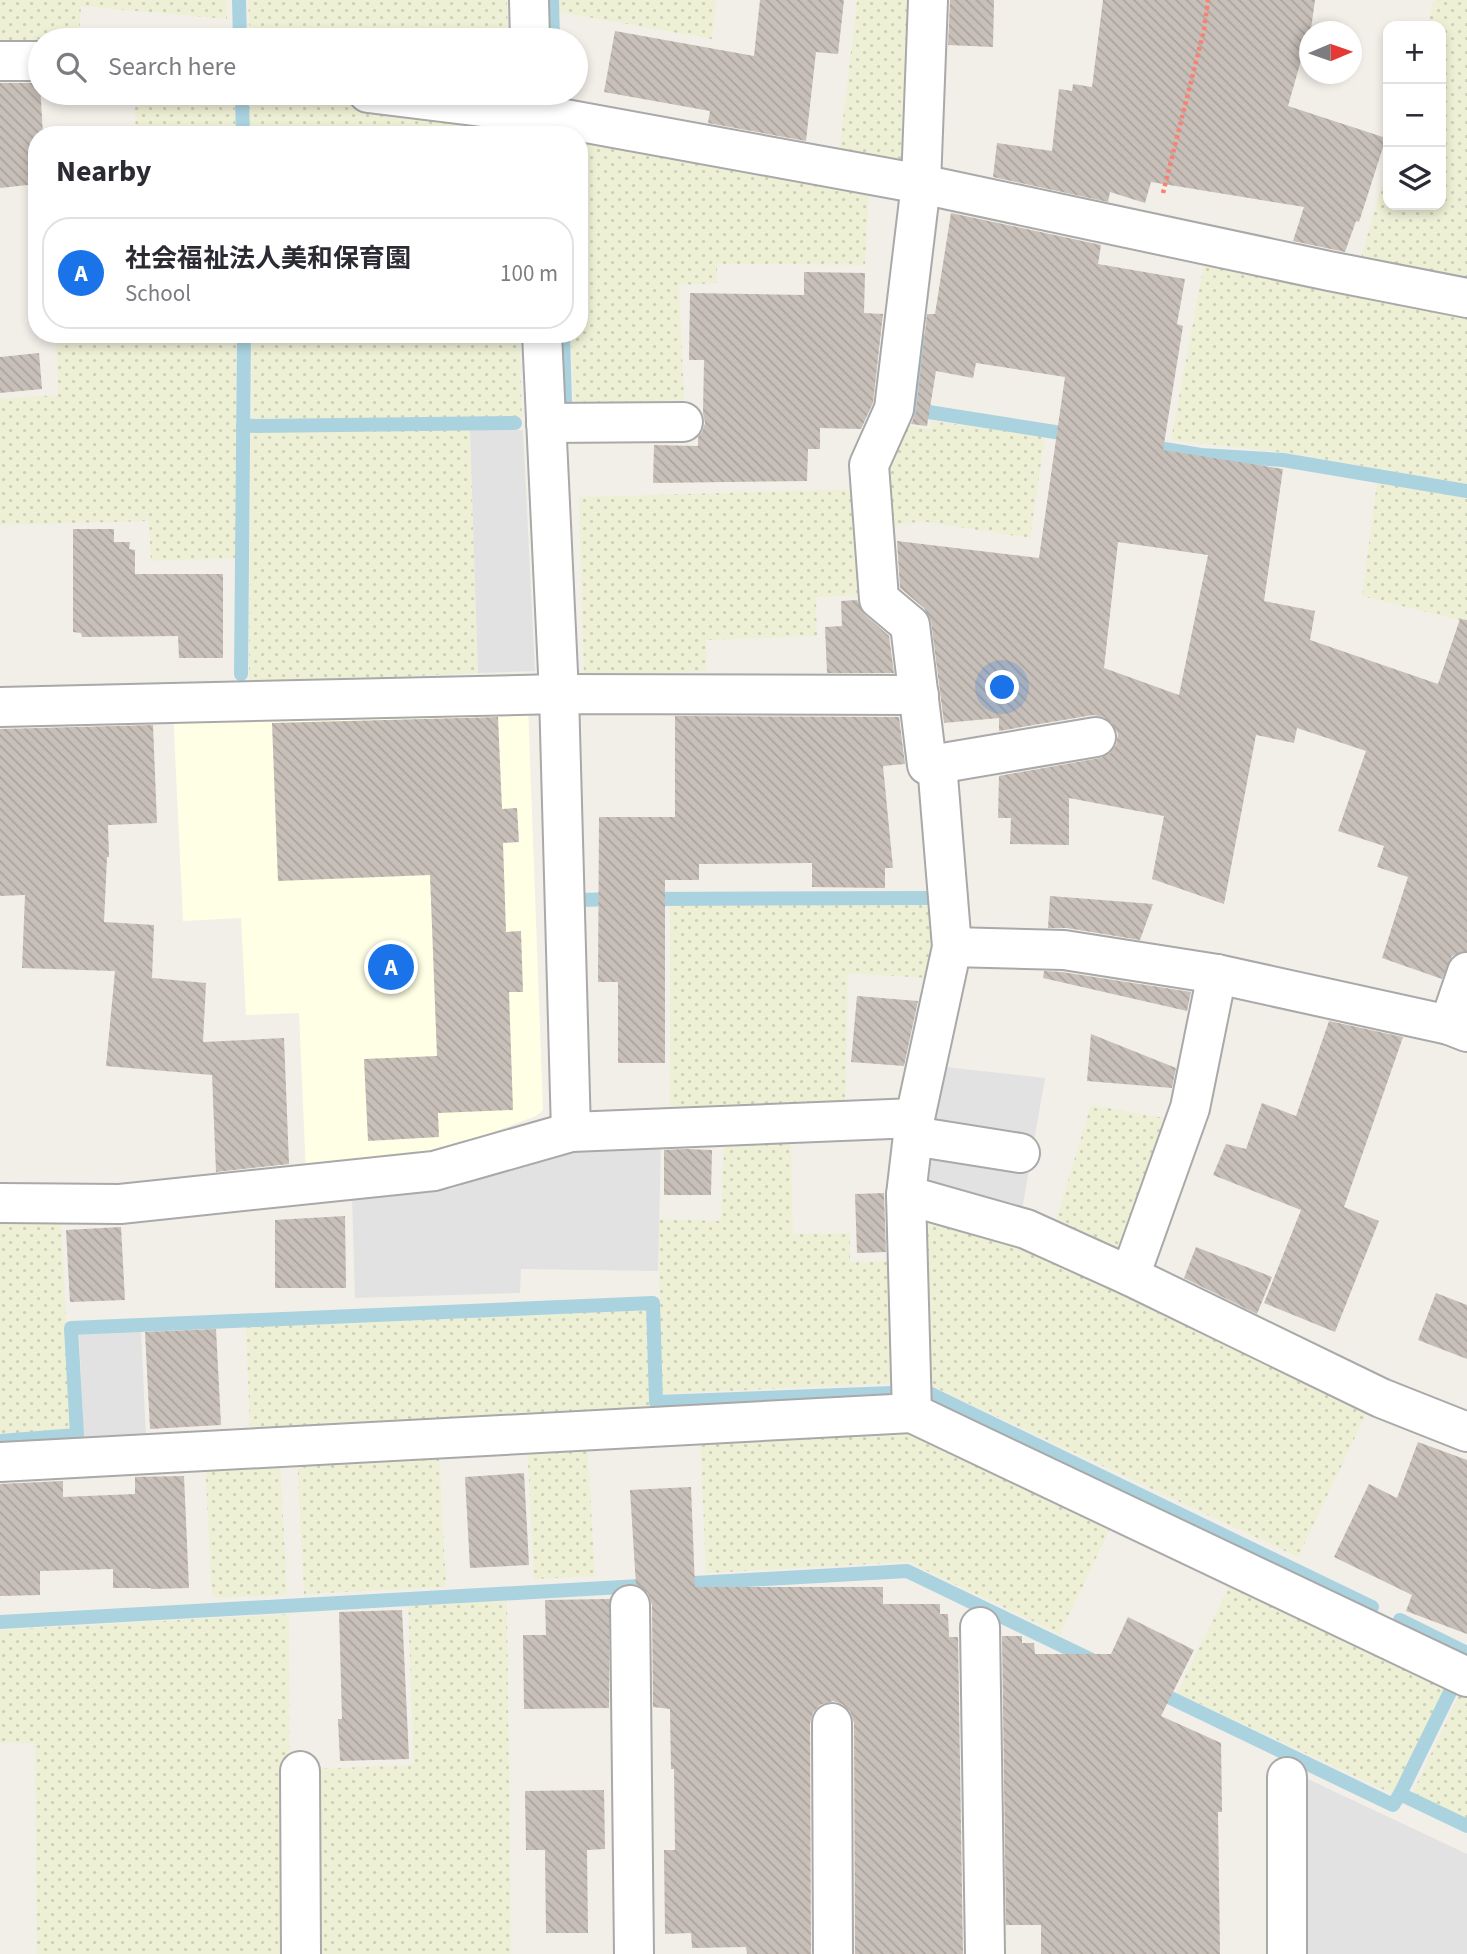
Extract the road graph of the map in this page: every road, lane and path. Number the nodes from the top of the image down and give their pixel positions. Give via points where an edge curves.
1 (529, 0) edge
2 (928, 0) edge
3 (1208, 0) edge
4 (530, 28) edge
5 (0, 61) edge
6 (28, 61) edge
7 (462, 105) edge
8 (532, 114) edge
9 (921, 184) junction
10 (1153, 233) junction
11 (1467, 298) edge
12 (542, 343) edge
13 (683, 422) dead end
14 (546, 423) junction
15 (558, 694) junction
16 (919, 695) junction
17 (0, 707) edge
18 (1096, 737) dead end
19 (937, 764) junction
20 (952, 947) junction
21 (1467, 972) edge
22 (1217, 974) junction
23 (1458, 1028) edge
24 (914, 1127) junction
25 (571, 1132) junction
26 (1020, 1153) dead end
27 (906, 1195) junction
28 (0, 1203) edge
29 (1130, 1276) junction
30 (912, 1413) junction
31 (1467, 1432) edge
32 (0, 1462) edge
33 (630, 1605) dead end
34 (980, 1627) dead end
35 (1467, 1677) edge
36 (832, 1723) dead end
37 (300, 1771) dead end
38 (1287, 1777) dead end
39 (301, 1954) edge
40 (635, 1954) edge
41 (833, 1954) edge
42 (985, 1954) edge
43 (1287, 1954) edge

1 - 4 street
2 - 9 street
3 - 10 path
5 - 6 street
7 - 8 street
8 - 9 street
9 - 10 street
9 - 16 street via 894,409 869,465 878,599 910,625
10 - 11 street
12 - 14 street
13 - 14 street
14 - 15 street
15 - 16 street
15 - 17 street
15 - 25 street
16 - 19 street via 927,765
18 - 19 street
19 - 20 street
20 - 22 street via 1064,950
20 - 24 street
21 - 23 street
22 - 23 street
22 - 29 street via 1190,1108
24 - 25 street
24 - 26 street
24 - 27 street
25 - 28 street via 434,1171 120,1204
27 - 29 street via 1026,1229
27 - 30 street
29 - 31 street via 1381,1398
30 - 32 street
30 - 35 street
33 - 40 street
34 - 42 street
36 - 41 street
37 - 39 street
38 - 43 street

